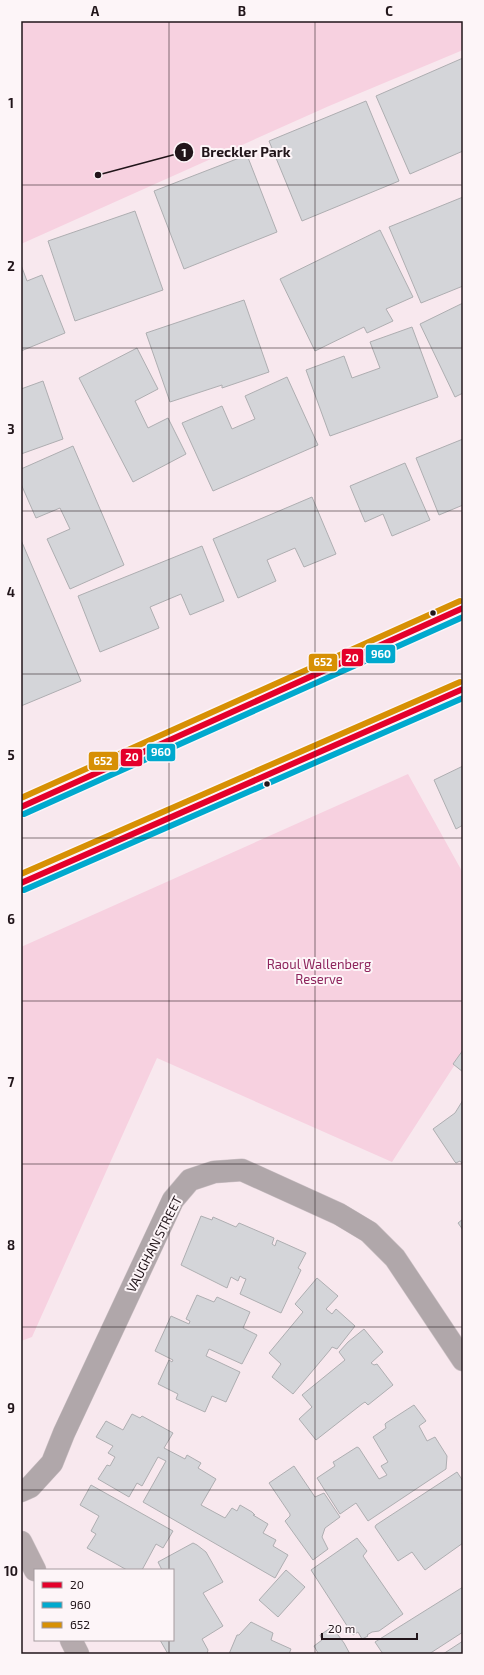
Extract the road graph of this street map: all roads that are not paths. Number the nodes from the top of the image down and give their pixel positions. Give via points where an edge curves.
1 (463, 608) edge
2 (463, 689) edge
3 (21, 807) edge
4 (21, 883) edge
5 (463, 1360) edge
6 (21, 1491) edge
7 (21, 1542) edge
8 (34, 1569) edge
9 (71, 1641) edge
10 (78, 1654) edge

1 - 3 main road
2 - 4 main road
5 - 6 street, VAUGHAN STREET via 395,1258 369,1232 339,1214 242,1170 214,1172 190,1180 174,1200 52,1463 30,1487
7 - 8 main road
9 - 10 main road

